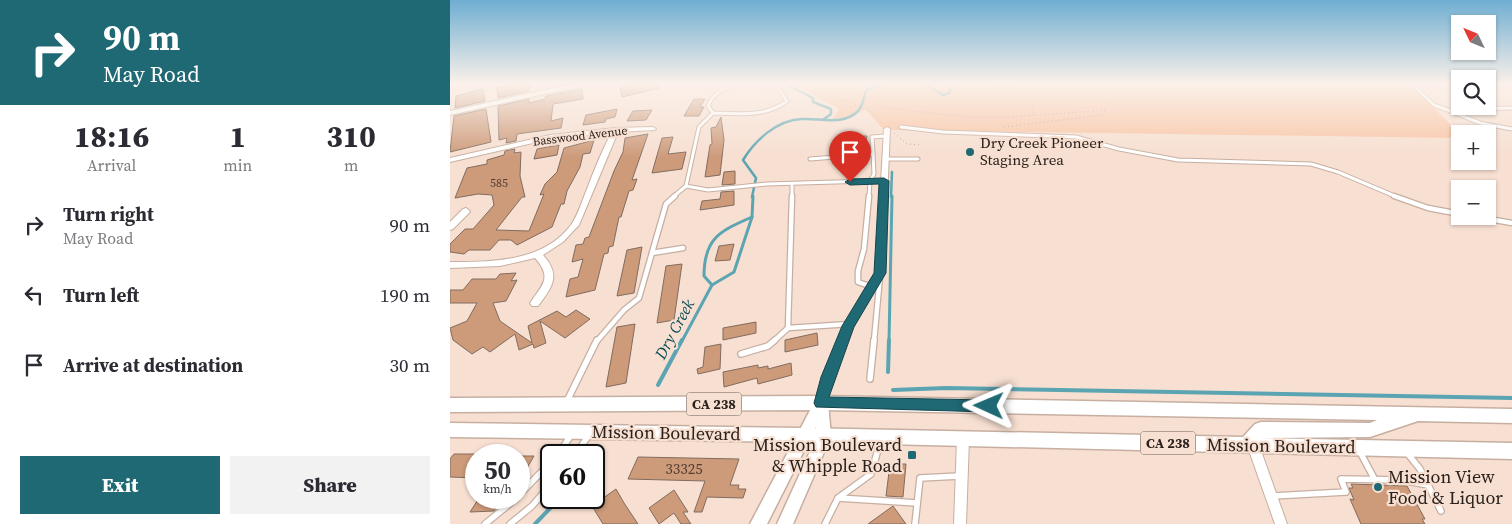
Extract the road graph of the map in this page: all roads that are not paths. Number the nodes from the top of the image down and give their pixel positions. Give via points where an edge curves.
1 (470, 108) edge
2 (709, 108) edge
3 (774, 108) edge
4 (450, 113) edge
5 (712, 113) junction
6 (1461, 115) edge
7 (901, 127) dead end
8 (1512, 128) edge
9 (615, 130) junction
10 (653, 130) dead end
11 (887, 132) joint
12 (873, 154) junction
13 (810, 159) dead end
14 (886, 159) junction
15 (918, 159) dead end
16 (450, 160) edge
17 (870, 181) junction
18 (884, 181) junction
19 (792, 185) junction
20 (686, 186) junction
21 (466, 211) dead end
22 (1451, 212) edge
23 (1496, 220) edge
24 (1512, 223) edge
25 (450, 227) edge
26 (683, 248) dead end
27 (652, 253) junction
28 (538, 254) junction
29 (450, 265) edge
30 (880, 273) junction
31 (872, 287) junction
32 (535, 303) dead end
33 (850, 324) junction
34 (788, 328) junction
35 (741, 354) dead end
36 (870, 379) dead end
37 (821, 403) junction
38 (565, 404) junction
39 (450, 405) edge
40 (1419, 415) junction
41 (1512, 416) edge
42 (450, 430) edge
43 (573, 432) junction
44 (591, 432) junction
45 (802, 435) junction
46 (824, 436) junction
47 (881, 437) junction
48 (962, 439) junction
49 (565, 444) edge
50 (583, 444) edge
51 (1251, 445) junction
52 (1358, 448) junction
53 (1404, 449) junction
54 (1512, 451) edge
55 (540, 473) edge
56 (961, 476) junction
57 (1375, 480) junction
58 (530, 484) edge
59 (1428, 485) junction
60 (1271, 496) junction
61 (540, 497) edge
62 (838, 498) junction
63 (917, 503) junction
64 (503, 509) edge
65 (1441, 511) dead end
66 (485, 524) edge
67 (510, 524) edge
68 (758, 524) edge
69 (785, 524) edge
70 (826, 524) edge
71 (915, 524) edge
72 (960, 524) edge
73 (1281, 524) edge

1 - 4 street
2 - 5 lane
3 - 5 lane via 750,113
5 - 20 lane via 699,127
6 - 8 lane
7 - 22 lane via 943,132 1072,136 1178,160 1311,164 1396,197
9 - 10 street, Basswood Avenue
9 - 16 street, Basswood Avenue via 550,137
9 - 28 street via 575,227
11 - 12 lane via 872,138
11 - 14 street
12 - 13 lane
12 - 17 lane via 874,174
14 - 15 lane
14 - 18 street
17 - 18 lane
17 - 19 lane
17 - 31 lane via 858,282
18 - 30 street
19 - 20 lane via 708,190
19 - 34 lane
20 - 27 lane via 666,204
21 - 25 street
23 - 24 lane
26 - 27 lane
27 - 38 lane via 640,298 598,336
28 - 29 street via 493,265
28 - 32 street via 547,264 550,278
30 - 31 street
30 - 36 lane
31 - 33 street
33 - 34 lane
33 - 37 street
34 - 35 lane via 768,346
37 - 38 main road, Mission Boulevard / CA 238
37 - 40 main road, Mission Boulevard / CA 238
37 - 45 main road
37 - 46 main road
38 - 39 main road, Mission Boulevard / CA 238
40 - 41 main road, Mission Boulevard / CA 238
40 - 51 main road via 1370,430 1261,430 1251,438
42 - 43 main road, Mission Boulevard / CA 238
43 - 44 main road, Mission Boulevard / CA 238
43 - 49 lane
44 - 45 main road, Mission Boulevard / CA 238
44 - 50 lane
45 - 46 main road, Mission Boulevard / CA 238
45 - 68 main road
46 - 47 main road, Mission Boulevard / CA 238
46 - 69 main road
47 - 48 main road, Mission Boulevard / CA 238
47 - 62 lane via 871,474
48 - 51 main road, Mission Boulevard / CA 238
48 - 56 street
51 - 52 main road, Mission Boulevard / CA 238
51 - 60 street
52 - 53 main road, Mission Boulevard / CA 238
52 - 57 lane
53 - 54 main road, Mission Boulevard / CA 238
53 - 59 lane
55 - 58 lane
56 - 63 lane via 920,478
56 - 72 street
57 - 59 lane
57 - 60 lane via 1341,479 1346,492
59 - 65 lane
60 - 73 street
61 - 67 lane
62 - 63 lane
62 - 70 lane
63 - 71 lane
64 - 66 lane

